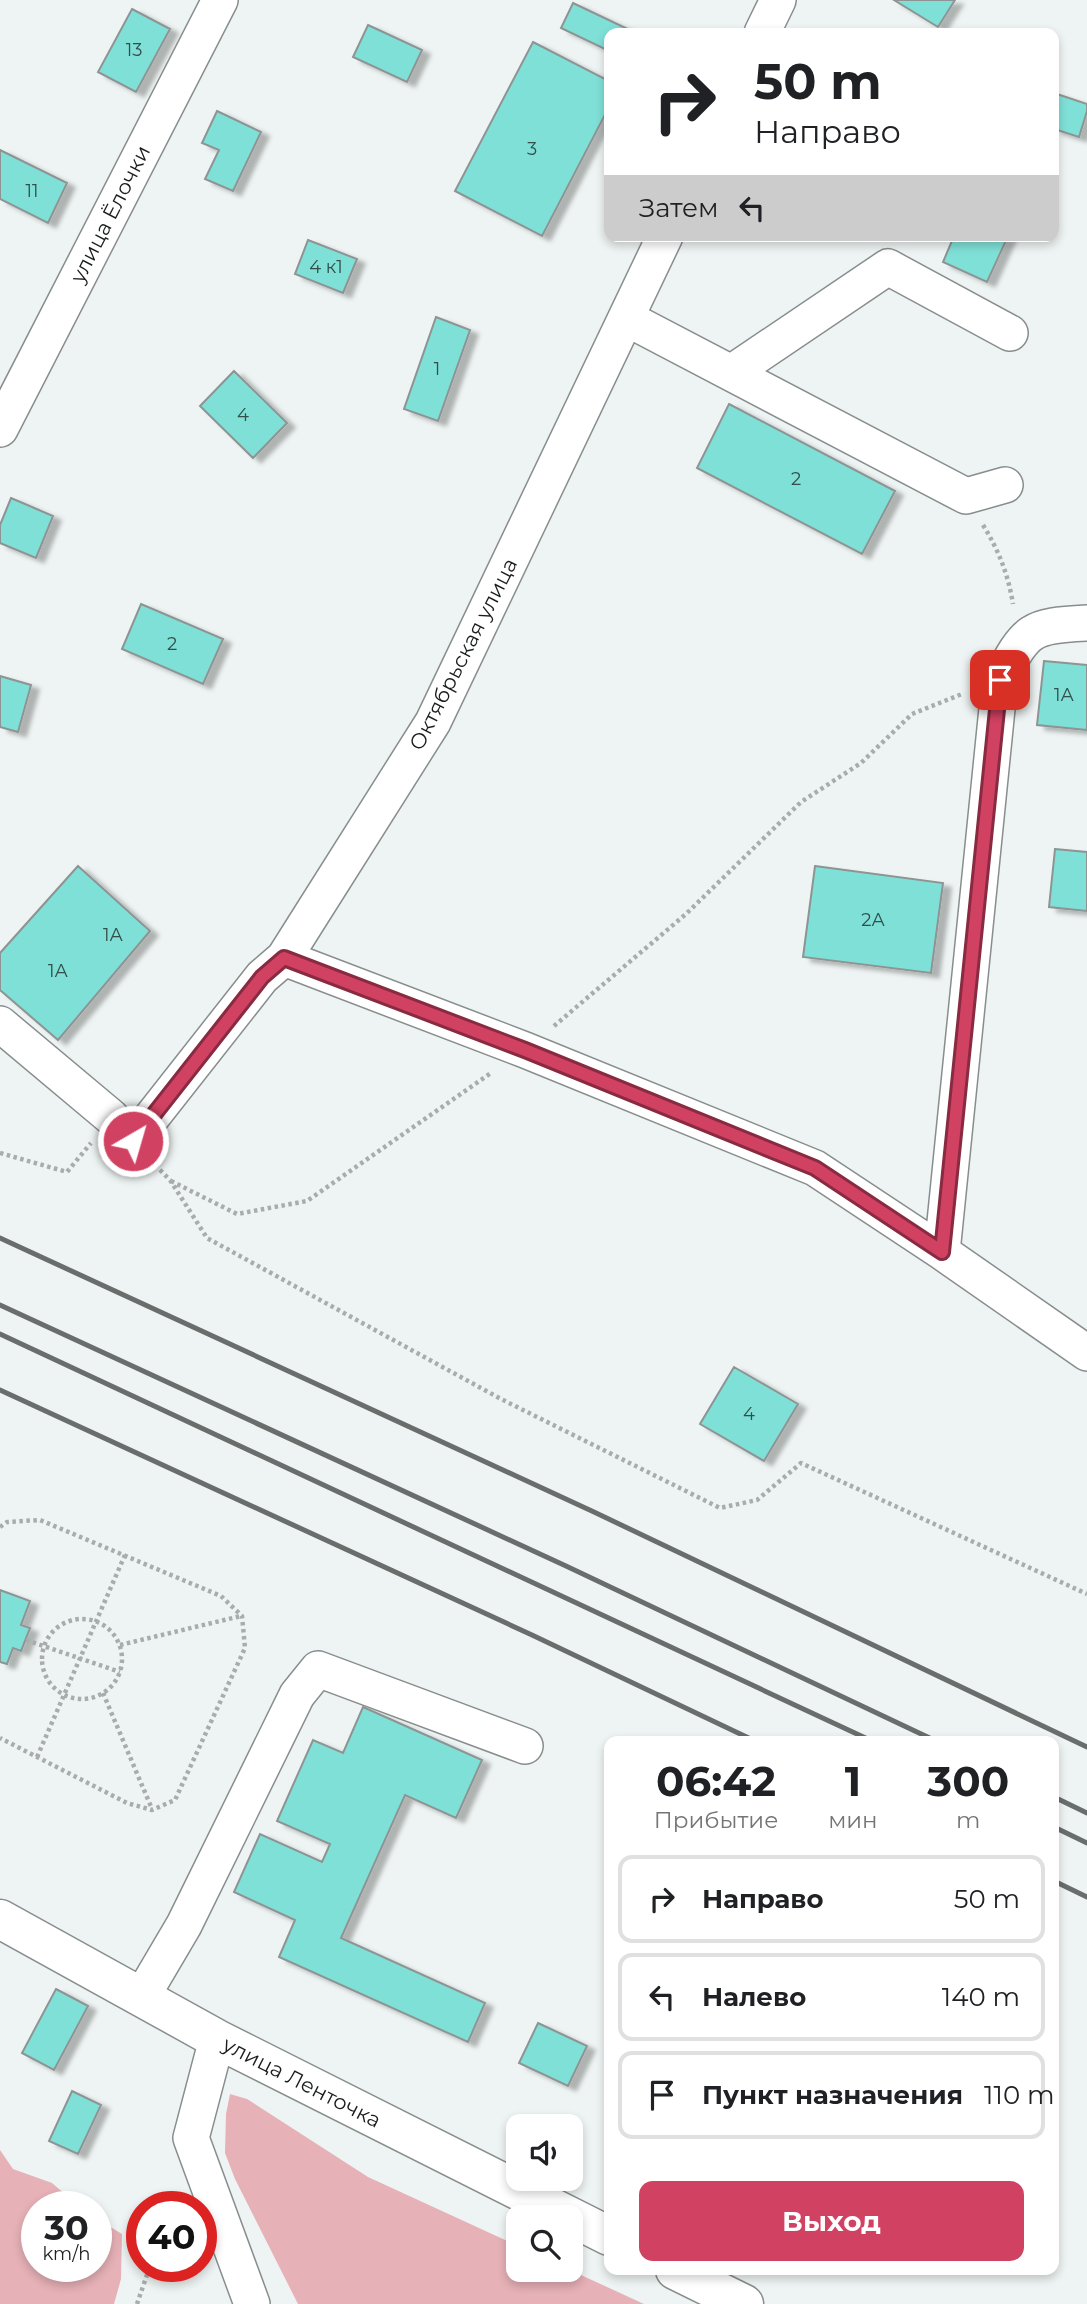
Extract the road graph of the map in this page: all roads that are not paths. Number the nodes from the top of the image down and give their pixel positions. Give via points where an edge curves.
1 (220, 0) edge
2 (778, 0) edge
3 (764, 28) edge
4 (662, 242) edge
5 (626, 318) junction
6 (1010, 332) dead end
7 (732, 373) junction
8 (0, 429) edge
9 (1005, 485) dead end
10 (1087, 623) edge
11 (284, 958) junction
12 (0, 1024) edge
13 (942, 1252) junction
14 (1087, 1353) edge
15 (526, 1746) dead end
16 (0, 1919) edge
17 (141, 1997) junction
18 (217, 2039) junction
19 (604, 2233) edge
20 (685, 2275) edge
21 (252, 2304) edge
22 (744, 2304) edge

1 - 8 street, улица Ёлочки
2 - 3 street
4 - 5 street, Октябрьская улица
5 - 7 street
5 - 11 street, Октябрьская улица via 433,722
6 - 7 street via 888,267
7 - 9 street via 966,496
10 - 13 street via 1044,626 1020,642 1000,680
11 - 12 street, Октябрьская улица via 122,1129
11 - 13 street via 815,1168
13 - 14 street
15 - 17 street via 318,1669 298,1695 184,1925
16 - 17 main road, улица Ленточка
17 - 18 main road, улица Ленточка
18 - 19 main road, улица Ленточка
18 - 21 street via 191,2138
20 - 22 main road

